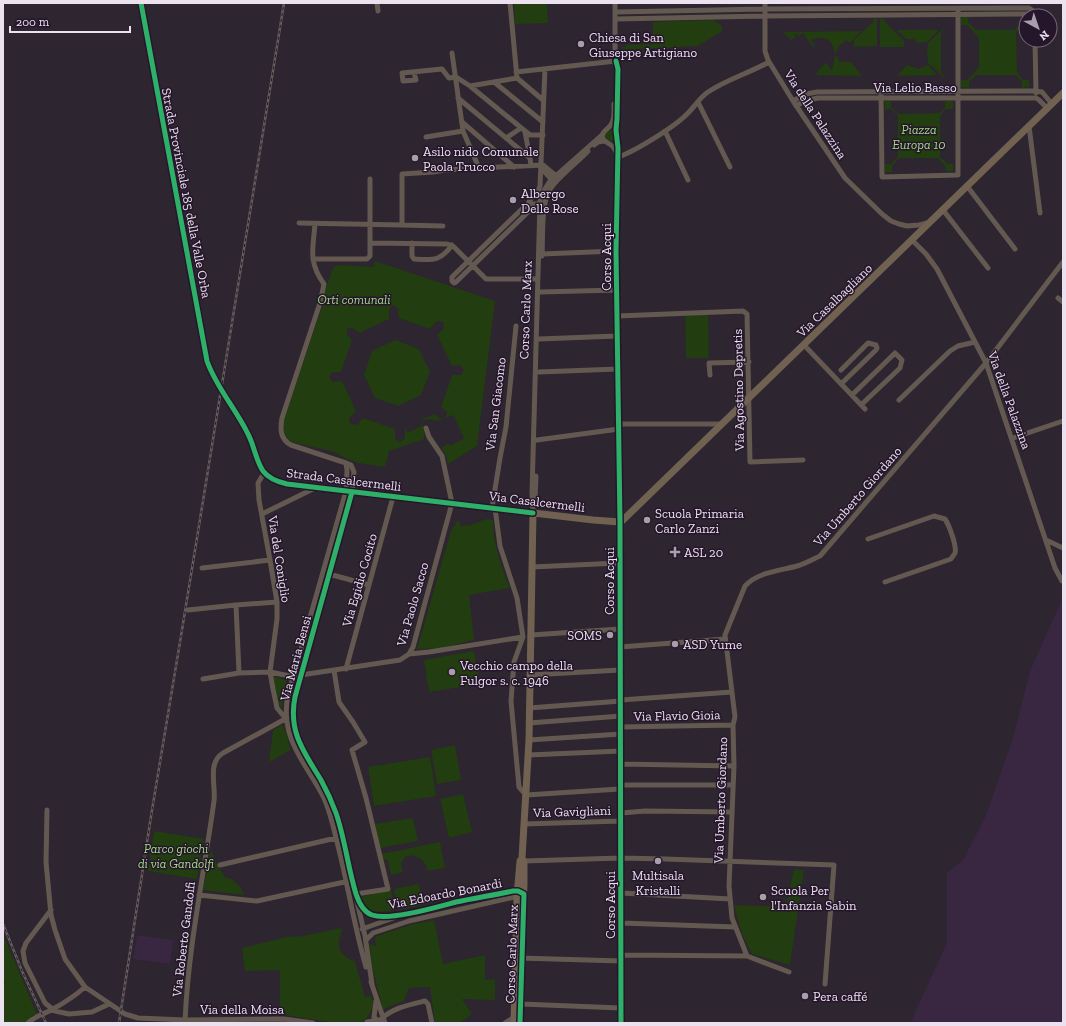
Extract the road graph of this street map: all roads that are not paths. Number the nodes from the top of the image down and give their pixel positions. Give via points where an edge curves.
1 (141, 3) edge
2 (377, 3) edge
3 (510, 3) edge
4 (615, 3) edge
5 (765, 6) edge
6 (880, 6) edge
7 (996, 6) edge
8 (1030, 8) edge
9 (378, 11) dead end
10 (958, 11) junction
11 (616, 12) junction
12 (1018, 14) edge
13 (880, 15) junction
14 (996, 15) junction
15 (765, 16) junction
16 (616, 19) junction
17 (1035, 48) edge
18 (452, 53) dead end
19 (616, 61) junction
20 (769, 62) junction
21 (545, 69) junction
22 (414, 72) dead end
23 (516, 75) junction
24 (456, 76) junction
25 (494, 82) junction
26 (470, 86) junction
27 (1036, 91) junction
28 (881, 92) junction
29 (958, 92) junction
30 (1063, 93) edge
31 (458, 98) junction
32 (881, 98) junction
33 (958, 98) junction
34 (1036, 98) junction
35 (543, 100) junction
36 (792, 101) junction
37 (698, 102) junction
38 (796, 106) junction
39 (1050, 106) junction
40 (462, 122) junction
41 (543, 122) junction
42 (1029, 126) junction
43 (608, 129) junction
44 (523, 130) junction
45 (463, 131) junction
46 (665, 131) junction
47 (603, 134) junction
48 (543, 135) junction
49 (616, 136) junction
50 (426, 137) dead end
51 (506, 138) junction
52 (606, 142) junction
53 (618, 157) junction
54 (530, 158) junction
55 (531, 166) junction
56 (514, 167) junction
57 (541, 167) junction
58 (730, 167) dead end
59 (479, 168) junction
60 (370, 179) dead end
61 (554, 180) junction
62 (688, 180) dead end
63 (967, 186) junction
64 (528, 204) junction
65 (541, 206) junction
66 (943, 210) junction
67 (1040, 213) dead end
68 (933, 219) junction
69 (299, 223) dead end
70 (315, 224) junction
71 (371, 225) junction
72 (402, 225) junction
73 (443, 226) dead end
74 (915, 226) junction
75 (918, 233) junction
76 (912, 240) junction
77 (370, 243) junction
78 (412, 243) junction
79 (452, 245) junction
80 (1015, 249) dead end
81 (616, 251) junction
82 (542, 254) junction
83 (313, 259) junction
84 (468, 261) junction
85 (1063, 262) edge
86 (472, 266) junction
87 (988, 268) dead end
88 (538, 279) junction
89 (617, 290) junction
90 (541, 292) junction
91 (1058, 298) dead end
92 (1063, 302) edge
93 (617, 316) junction
94 (516, 326) dead end
95 (617, 336) junction
96 (540, 339) junction
97 (975, 342) junction
98 (804, 345) junction
99 (749, 362) junction
100 (986, 363) junction
101 (618, 368) junction
102 (841, 370) dead end
103 (539, 372) junction
104 (710, 375) dead end
105 (841, 384) junction
106 (852, 395) junction
107 (749, 399) junction
108 (900, 400) dead end
109 (1063, 421) edge
110 (723, 424) junction
111 (618, 427) junction
112 (426, 428) dead end
113 (1012, 438) junction
114 (537, 440) junction
115 (802, 460) dead end
116 (262, 476) junction
117 (315, 488) junction
118 (349, 492) junction
119 (393, 497) junction
120 (452, 503) junction
121 (493, 508) junction
122 (533, 513) junction
123 (262, 514) junction
124 (620, 522) junction
125 (868, 539) dead end
126 (1046, 540) junction
127 (1063, 548) edge
128 (270, 560) junction
129 (619, 563) junction
130 (532, 567) junction
131 (202, 568) dead end
132 (1055, 568) junction
133 (1063, 572) edge
134 (329, 574) junction
135 (1062, 580) edge
136 (885, 582) dead end
137 (369, 585) junction
138 (277, 602) junction
139 (236, 604) junction
140 (188, 610) dead end
141 (620, 629) junction
142 (531, 635) junction
143 (523, 636) junction
144 (725, 639) junction
145 (620, 647) junction
146 (409, 654) junction
147 (346, 668) junction
148 (334, 670) junction
149 (620, 670) junction
150 (270, 672) junction
151 (239, 673) junction
152 (301, 675) junction
153 (530, 675) junction
154 (294, 676) junction
155 (203, 679) dead end
156 (732, 692) junction
157 (621, 701) junction
158 (529, 708) junction
159 (293, 716) junction
160 (621, 716) junction
161 (286, 719) junction
162 (529, 723) junction
163 (733, 725) junction
164 (621, 727) junction
165 (621, 734) junction
166 (529, 740) junction
167 (620, 752) junction
168 (528, 755) junction
169 (620, 764) junction
170 (734, 766) junction
171 (733, 785) junction
172 (620, 787) junction
173 (526, 795) junction
174 (47, 810) dead end
175 (621, 812) junction
176 (732, 812) junction
177 (621, 821) junction
178 (524, 824) junction
179 (336, 838) junction
180 (621, 858) junction
181 (523, 860) junction
182 (730, 862) junction
183 (220, 865) dead end
184 (349, 881) junction
185 (621, 893) junction
186 (356, 894) junction
187 (520, 894) junction
188 (199, 895) junction
189 (730, 899) junction
190 (51, 910) junction
191 (400, 915) junction
192 (621, 923) junction
193 (735, 927) junction
194 (364, 928) junction
195 (358, 934) junction
196 (365, 938) junction
197 (747, 956) junction
198 (519, 958) junction
199 (622, 958) junction
200 (789, 972) dead end
201 (372, 984) junction
202 (825, 984) dead end
203 (85, 987) junction
204 (376, 1000) junction
205 (109, 1004) junction
206 (521, 1004) junction
207 (621, 1008) junction
208 (52, 1010) junction
209 (374, 1014) junction
210 (382, 1014) junction
211 (518, 1019) edge
212 (185, 1021) edge
213 (230, 1021) edge
214 (284, 1021) edge
215 (378, 1022) edge
216 (28, 1023) edge
217 (312, 1023) edge
218 (366, 1023) edge
219 (385, 1023) edge
220 (432, 1023) edge
221 (505, 1023) edge
222 (621, 1023) edge

1 - 116 main road, Strada Provinciale 185 della Valle Orba via 206,353 219,385 248,433
2 - 9 street
3 - 23 street
4 - 11 street
5 - 6 street
5 - 11 street
5 - 15 street, Via della Palazzina
6 - 10 street
6 - 13 street
7 - 8 street
7 - 10 street
7 - 14 street
10 - 13 street
10 - 14 street
10 - 29 street
11 - 16 street
12 - 14 street
13 - 15 street
15 - 16 street
15 - 20 street, Via della Palazzina via 765,51
16 - 19 street
17 - 27 street
18 - 24 street
19 - 21 street
19 - 43 street via 614,118
19 - 49 street, Corso Acqui
20 - 36 street, Via della Palazzina
20 - 37 street via 718,86 706,93
21 - 23 street
21 - 35 street
22 - 24 street via 442,69 449,78
23 - 25 street
23 - 35 street
24 - 26 street
24 - 31 street
25 - 26 street
25 - 41 street
26 - 44 street
27 - 29 street
27 - 34 street
27 - 39 street via 1042,92
28 - 29 street
28 - 32 street
28 - 36 street via 814,92
29 - 33 street
30 - 39 main road, Via Casalbagliano
31 - 40 street
31 - 51 street
32 - 33 street, Via Lelio Basso
32 - 33 street via 882,177 958,175
32 - 38 street, Via Lelio Basso via 813,99
33 - 34 street, Via Lelio Basso
34 - 39 street
35 - 41 street
36 - 38 street, Via della Palazzina
37 - 46 street via 684,118
37 - 58 street
38 - 74 street, Via della Palazzina via 848,182 888,219 899,224
39 - 42 main road, Via Casalbagliano
40 - 45 street
40 - 56 street
41 - 48 street
42 - 63 main road, Via Casalbagliano
42 - 67 street
43 - 47 street
43 - 49 street via 613,130
44 - 48 street via 530,135
44 - 51 street
44 - 54 street
45 - 50 street
45 - 59 street
46 - 53 street
46 - 62 street
47 - 52 street
47 - 61 street, Corso Carlo Marx
48 - 57 street
49 - 52 street via 613,142
49 - 53 street, Corso Acqui
51 - 54 street
52 - 53 street via 614,147
52 - 61 street, Corso Carlo Marx via 596,143
53 - 81 street, Corso Acqui
54 - 55 street
55 - 56 street
55 - 57 street
56 - 59 street
57 - 61 street via 545,166
57 - 64 street via 539,190
59 - 72 street via 402,174
60 - 71 street
61 - 65 street, Corso Carlo Marx via 543,192
63 - 66 main road, Via Casalbagliano
63 - 80 street
64 - 65 street
64 - 84 street
65 - 82 street, Corso Carlo Marx
65 - 86 street via 529,211
65 - 88 street, Corso Carlo Marx
66 - 68 main road, Via Casalbagliano
66 - 87 street
68 - 74 street
68 - 75 main road, Via Casalbagliano
69 - 70 street
70 - 71 street
70 - 83 street, Via Maria Bensi
71 - 72 street
71 - 77 street
72 - 73 street
74 - 75 street via 919,229
75 - 76 main road, Via Casalbagliano
76 - 97 street, Via della Palazzina via 937,269
76 - 98 main road, Via Casalbagliano
77 - 78 street
77 - 83 street via 370,256 367,259
78 - 79 street
78 - 79 street via 414,259 438,259
79 - 84 street
81 - 82 street
81 - 89 street, Corso Acqui
82 - 90 street, Corso Carlo Marx
83 - 118 street, Via Maria Bensi via 317,275 324,284 280,431 284,440 291,445 346,463
84 - 86 street
84 - 86 street via 451,278 453,282
85 - 100 street, Via Umberto Giordano
86 - 88 street via 486,279
88 - 122 street, Corso Carlo Marx
89 - 90 street
89 - 93 street, Corso Acqui
90 - 96 street, Corso Carlo Marx
91 - 92 street
93 - 95 street, Corso Acqui
93 - 99 street, Via Agostino Depretis via 743,311 747,314
94 - 121 street, Via San Giacomo via 506,427
95 - 96 street
95 - 101 street, Corso Acqui
96 - 103 street, Corso Carlo Marx
97 - 100 street, Via della Palazzina
97 - 108 street via 950,351
98 - 105 street
98 - 107 main road, Via Casalbagliano
99 - 104 street via 709,363
99 - 107 street, Via Agostino Depretis
100 - 113 street, Via della Palazzina
100 - 144 street, Via Umberto Giordano via 820,556 799,565 759,576 745,586
101 - 103 street
101 - 111 street, Corso Acqui
102 - 105 street via 868,343 876,345 876,350
103 - 114 street, Corso Carlo Marx
105 - 106 street
106 - 106 street via 863,407 900,368 902,360 895,353
107 - 110 main road, Via Casalbagliano
107 - 115 street, Via Agostino Depretis via 750,462
109 - 113 street
110 - 111 street
110 - 124 main road, Via Casalbagliano
111 - 114 street
111 - 124 street, Corso Acqui
112 - 120 street, Via Paolo Sacco via 442,456
113 - 126 street, Via della Palazzina
114 - 122 street, Corso Carlo Marx
116 - 117 main road, Strada Casalcermelli via 280,483
116 - 123 street, Via del Coniglio via 258,483
117 - 118 main road, Strada Casalcermelli
117 - 123 street, Strada Casalcermelli
118 - 119 main road, Strada Casalcermelli
118 - 134 street, Via Maria Bensi
118 - 154 street, Via Maria Bensi
119 - 120 main road, Strada Casalcermelli
119 - 137 street, Via Egidio Cocito
120 - 121 main road, Via Casalcermelli
120 - 146 street, Via Paolo Sacco
121 - 122 main road, Via Casalcermelli
121 - 143 street, Via San Giacomo via 500,546 517,598
122 - 124 main road, Via Casalcermelli
122 - 130 main road, Corso Carlo Marx
123 - 128 street, Via del Coniglio
124 - 129 street, Corso Acqui
125 - 136 street via 934,516 947,522 955,545 955,553 951,559
126 - 127 street
126 - 132 street, Via della Palazzina
128 - 131 street
128 - 138 street, Via del Coniglio
129 - 130 street
129 - 141 street, Corso Acqui
130 - 142 main road, Corso Carlo Marx
132 - 133 street
132 - 135 street, Via della Palazzina
134 - 137 street
134 - 152 street, Via Maria Bensi
137 - 147 street, Via Egidio Cocito
138 - 139 street
138 - 150 street, Via del Coniglio
139 - 140 street
139 - 151 street
141 - 142 street
141 - 145 street, Corso Acqui
142 - 153 main road, Corso Carlo Marx
143 - 146 street
143 - 173 street, Via San Giacomo via 514,662 511,701 519,787
144 - 145 street
144 - 156 street, Via Umberto Giordano
145 - 149 street, Corso Acqui
146 - 147 street, Via Paolo Sacco via 400,660
147 - 148 street, Via Paolo Sacco
148 - 152 street, Via Paolo Sacco
148 - 186 street via 339,702 365,742 352,750 388,889
149 - 153 street
149 - 157 street, Corso Acqui
150 - 151 street, Via Paolo Sacco
150 - 154 street, Via Paolo Sacco
150 - 161 street, Via del Coniglio via 278,708
151 - 155 street, Via Paolo Sacco
152 - 154 street, Via Paolo Sacco
152 - 159 street, Via Maria Bensi
153 - 158 main road, Corso Carlo Marx
154 - 161 street, Via Maria Bensi
156 - 157 street
156 - 163 street, Via Umberto Giordano via 735,717
157 - 158 street
157 - 160 street, Corso Acqui
158 - 162 main road, Corso Carlo Marx
159 - 161 street, Via Roberto Gandolfi
159 - 184 street, Via Maria Bensi via 298,742 336,813
160 - 162 street
160 - 164 street, Corso Acqui
161 - 179 street, Via Maria Bensi via 294,747 324,798
161 - 188 street, Via Roberto Gandolfi via 223,753 215,762 214,798
162 - 166 main road, Corso Carlo Marx
163 - 164 street, Via Flavio Gioia
163 - 170 street, Via Umberto Giordano
164 - 165 street, Corso Acqui
165 - 166 street
165 - 167 street, Corso Acqui
166 - 168 main road, Corso Carlo Marx
167 - 168 street
167 - 169 street, Corso Acqui
168 - 173 main road, Corso Carlo Marx
169 - 170 street
169 - 172 street, Corso Acqui
170 - 171 street, Via Umberto Giordano
171 - 172 street
171 - 176 street, Via Umberto Giordano
172 - 173 street
172 - 175 street, Corso Acqui
173 - 178 main road, Corso Carlo Marx
174 - 190 street, Via della Moisa via 46,862
175 - 176 street
175 - 177 street, Corso Acqui
176 - 182 street, Via Umberto Giordano
177 - 178 street, Via Gavigliani
177 - 180 street, Corso Acqui
178 - 181 main road, Corso Carlo Marx
179 - 183 street
179 - 184 street, Via Maria Bensi
180 - 181 street
180 - 182 street
180 - 185 street, Corso Acqui
181 - 187 main road, Corso Carlo Marx
182 - 189 street, Via Umberto Giordano
182 - 202 street via 834,865
184 - 186 street, Via Maria Bensi
184 - 188 street via 257,901
184 - 195 street, Via Maria Bensi
185 - 189 street
185 - 192 street, Corso Acqui
186 - 191 street, Via Edoardo Bonardi via 362,908 372,915
186 - 194 street, Via Maria Bensi
187 - 191 street, Via Edoardo Bonardi via 457,902
187 - 196 street, Via Edoardo Bonardi via 409,921
187 - 198 main road, Corso Carlo Marx
188 - 212 street, Via Roberto Gandolfi
189 - 193 street, Via Umberto Giordano
190 - 203 street, Via della Moisa via 64,959
190 - 208 street via 26,943 23,951 25,963 41,996
191 - 194 street, Via Edoardo Bonardi
192 - 193 street
192 - 199 street, Corso Acqui
193 - 197 street, Via Umberto Giordano
194 - 195 street, Via Edoardo Bonardi
194 - 196 street, Via Maria Bensi
195 - 196 street
195 - 201 street, Via Maria Bensi
196 - 201 street, Via Maria Bensi
197 - 199 street
197 - 200 street
198 - 199 street
198 - 206 main road, Corso Carlo Marx
198 - 211 main road, Corso Carlo Marx
199 - 207 street, Corso Acqui
201 - 204 street
203 - 205 street, Via della Moisa
203 - 208 street
204 - 209 street
204 - 210 street
205 - 208 street via 92,1012 74,1014
205 - 212 street, Via della Moisa via 135,1018
206 - 207 street
206 - 211 main road, Corso Carlo Marx
207 - 222 street, Corso Acqui
208 - 216 street
209 - 210 street via 378,1011
209 - 215 street
209 - 218 street
210 - 215 street
210 - 219 street
210 - 220 street via 403,1006 427,1002
211 - 221 street
212 - 213 street, Via della Moisa
213 - 214 street, Via della Moisa
214 - 217 street, Via della Moisa
215 - 218 street

